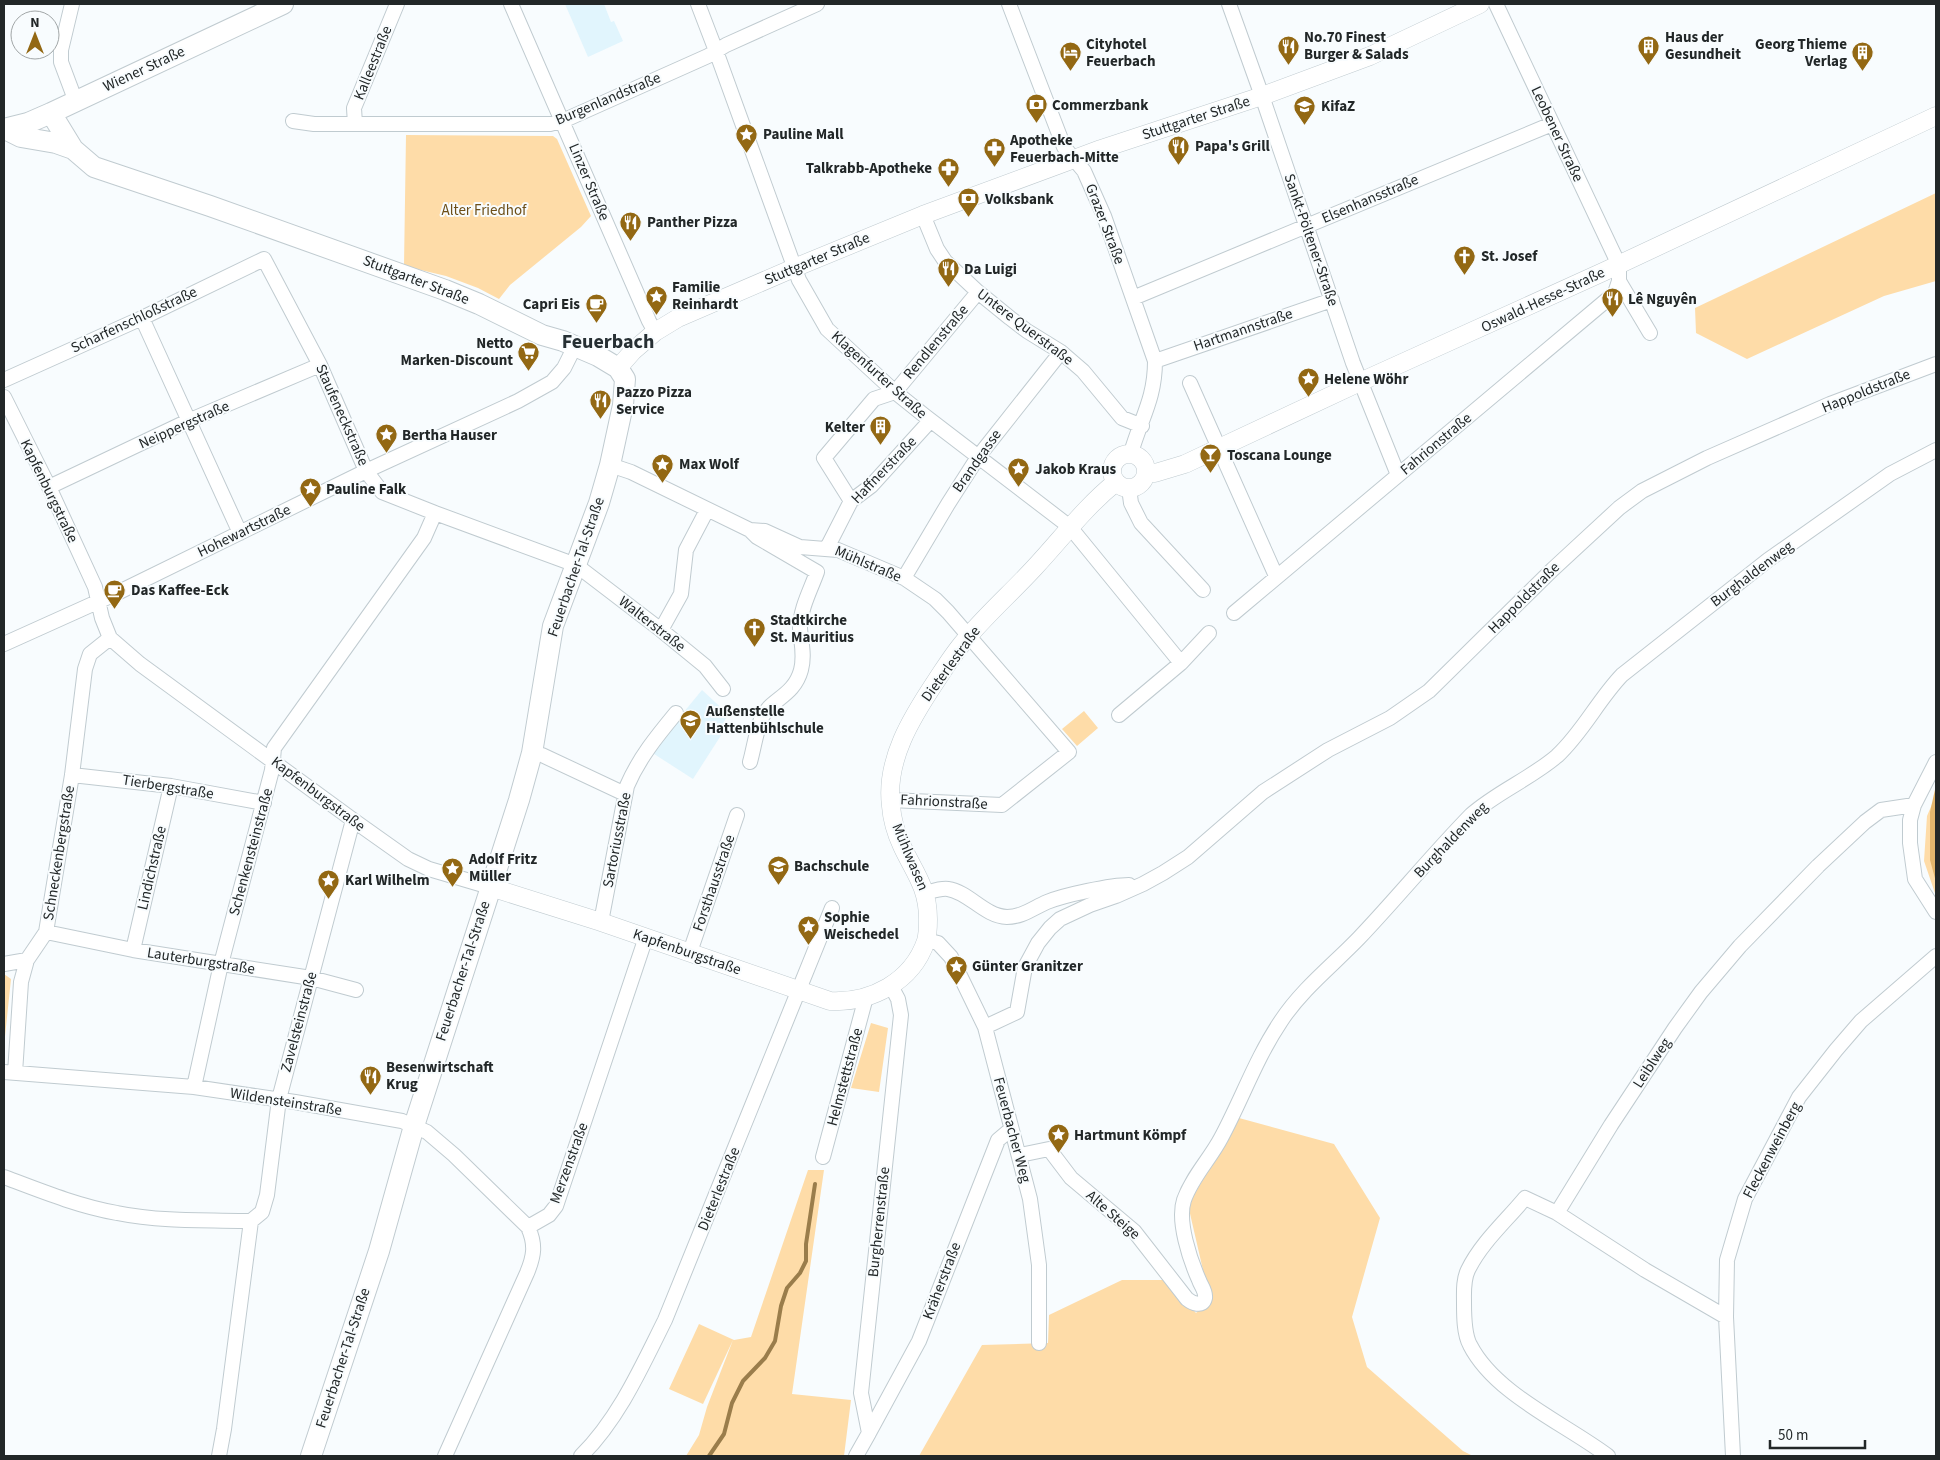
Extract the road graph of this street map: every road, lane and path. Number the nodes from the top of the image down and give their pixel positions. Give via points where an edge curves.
1 (72, 4) edge
2 (283, 4) edge
3 (397, 4) edge
4 (510, 4) edge
5 (698, 4) edge
6 (817, 4) edge
7 (1009, 4) edge
8 (1229, 4) edge
9 (1480, 4) edge
10 (1496, 4) edge
11 (716, 50) junction
12 (1262, 96) junction
13 (76, 102) junction
14 (51, 114) junction
15 (1936, 116) edge
16 (562, 119) junction
17 (294, 121) dead end
18 (355, 124) junction
19 (1552, 124) junction
20 (4, 129) edge
21 (73, 149) junction
22 (1074, 160) junction
23 (923, 215) junction
24 (1305, 225) junction
25 (264, 259) joint
26 (794, 268) junction
27 (1619, 273) junction
28 (978, 292) junction
29 (1133, 298) junction
30 (1332, 300) junction
31 (142, 318) junction
32 (655, 332) junction
33 (1650, 333) dead end
34 (575, 346) junction
35 (1061, 352) junction
36 (1155, 360) junction
37 (1936, 364) edge
38 (320, 365) junction
39 (618, 368) junction
40 (4, 380) edge
41 (1360, 382) junction
42 (1190, 383) dead end
43 (895, 392) junction
44 (4, 397) edge
45 (188, 421) junction
46 (930, 421) junction
47 (1142, 426) junction
48 (1218, 448) junction
49 (1936, 450) edge
50 (1132, 453) junction
51 (978, 457) junction
52 (610, 465) junction
53 (366, 471) junction
54 (1146, 472) junction
55 (1398, 475) junction
56 (1122, 485) junction
57 (49, 488) junction
58 (851, 501) junction
59 (707, 510) junction
60 (435, 513) junction
61 (1070, 527) junction
62 (750, 530) junction
63 (240, 532) junction
64 (827, 548) junction
65 (576, 565) junction
66 (1276, 576) junction
67 (904, 578) junction
68 (1202, 590) dead end
69 (98, 601) junction
70 (1234, 613) dead end
71 (661, 630) junction
72 (1209, 633) dead end
73 (969, 635) junction
74 (110, 638) junction
75 (4, 644) edge
76 (1181, 663) junction
77 (722, 689) dead end
78 (676, 714) dead end
79 (1119, 715) dead end
80 (1069, 752) joint
81 (532, 753) junction
82 (274, 761) junction
83 (750, 762) dead end
84 (1936, 762) edge
85 (72, 775) junction
86 (171, 786) junction
87 (625, 794) junction
88 (890, 800) junction
89 (264, 803) junction
90 (1914, 805) junction
91 (737, 815) dead end
92 (353, 820) junction
93 (1143, 884) junction
94 (490, 887) junction
95 (926, 893) junction
96 (832, 908) dead end
97 (1936, 912) edge
98 (602, 922) junction
99 (46, 932) junction
100 (646, 937) junction
101 (926, 940) junction
102 (132, 950) junction
103 (690, 952) junction
104 (1936, 956) edge
105 (26, 960) junction
106 (4, 964) edge
107 (221, 964) junction
108 (311, 978) junction
109 (891, 986) junction
110 (356, 990) dead end
111 (800, 991) junction
112 (866, 997) junction
113 (985, 1028) junction
114 (10, 1072) edge
115 (194, 1088) junction
116 (279, 1099) junction
117 (414, 1126) junction
118 (1011, 1129) junction
119 (1020, 1156) junction
120 (823, 1157) dead end
121 (4, 1177) edge
122 (1557, 1213) junction
123 (251, 1221) junction
124 (528, 1227) junction
125 (1200, 1283) joint
126 (1726, 1317) junction
127 (1039, 1343) dead end
128 (869, 1433) junction
129 (218, 1456) edge
130 (311, 1456) edge
131 (446, 1456) edge
132 (581, 1456) edge
133 (856, 1456) edge
134 (1608, 1456) edge
135 (1733, 1456) edge

1 - 13 street via 60,62
2 - 13 main road, Wiener Straße
3 - 18 street, Kalleestraße via 354,108
4 - 16 street, Linzer Straße
5 - 11 street, Klagenfurter Straße
6 - 11 street, Burgenlandstraße
7 - 22 street, Grazer Straße via 1064,147
8 - 12 street, Sankt-Pöltener-Straße
9 - 12 street, Stuttgarter Straße via 1370,56
10 - 19 street, Leobener Straße
11 - 16 street, Burgenlandstraße
11 - 26 street, Klagenfurter Straße
12 - 22 street, Stuttgarter Straße
12 - 24 street, Sankt-Pöltener-Straße
13 - 14 main road, Wiener Straße
14 - 20 main road, Wiener Straße
14 - 21 main road, Stuttgarter Straße
15 - 27 street, Oswald-Hesse-Straße
16 - 18 street, Burgenlandstraße via 550,124
16 - 32 street, Linzer Straße
17 - 18 street, Burgenlandstraße
19 - 24 street, Elsenhansstraße
19 - 27 street, Leobener Straße
20 - 21 main road via 21,138
21 - 34 main road, Stuttgarter Straße via 94,168 404,275
22 - 23 street, Stuttgarter Straße
22 - 29 street, Grazer Straße via 1084,171 1104,216
23 - 26 street, Stuttgarter Straße
23 - 28 street, Untere Querstraße via 940,256
24 - 29 street, Elsenhansstraße
24 - 30 street, Sankt-Pöltener-Straße
25 - 31 street, Scharfenschloßstraße
25 - 38 street, Staufeneckstraße
26 - 32 street, Stuttgarter Straße via 678,318
26 - 43 street, Klagenfurter Straße via 827,329
27 - 33 street, Leobener Straße
27 - 41 street, Oswald-Hesse-Straße
27 - 55 street, Fahrionstraße via 1615,293
28 - 35 street, Untere Querstraße via 1027,331
28 - 43 street, Rendlenstraße
29 - 36 street, Grazer Straße
30 - 36 street, Hartmannstraße
30 - 41 street, Sankt-Pöltener-Straße
31 - 40 street, Scharfenschloßstraße
31 - 45 street
32 - 39 street, Stuttgarter Straße
34 - 39 main road, Stuttgarter Straße
34 - 53 street, Hohewartstraße via 564,368 552,382
35 - 47 street, Untere Querstraße via 1083,370 1122,418
35 - 51 street, Brandgasse
36 - 47 street, Grazer Straße via 1155,380
37 - 93 street, Happoldstraße via 1830,404 1707,458 1642,491 1552,569 1429,691 1390,718 1328,750 1263,792 1188,857
38 - 45 street, Neippergstraße
38 - 53 street, Staufeneckstraße
39 - 52 main road, Feuerbacher-Tal-Straße via 625,379 625,390
41 - 48 street, Oswald-Hesse-Straße
41 - 55 street, Sankt-Pöltener-Straße
42 - 48 street
43 - 46 street, Klagenfurter Straße
43 - 58 street via 874,399 824,458
44 - 57 street, Kapfenburgstraße
45 - 57 street, Neippergstraße
45 - 63 street
46 - 51 street, Klagenfurter Straße
46 - 58 street, Haffnerstraße via 871,486
47 - 50 street, Grazer Straße
48 - 54 street, Oswald-Hesse-Straße via 1168,470
48 - 66 street
49 - 125 street, Burghaldenweg via 1890,474 1768,560 1622,675 1570,743 1537,771 1471,815 1282,1018 1256,1063 1222,1137 1185,1198 1185,1235
50 - 54 street via 1144,462
50 - 56 street via 1115,460 1111,471
51 - 61 street, Klagenfurter Straße
51 - 67 street, Brandgasse
52 - 59 street, Mühlstraße
52 - 65 main road, Feuerbacher-Tal-Straße
53 - 60 street, Staufeneckstraße via 382,492
53 - 63 street, Hohewartstraße
54 - 56 street via 1143,482 1134,488
55 - 66 street, Fahrionstraße
56 - 61 street via 1089,505
56 - 68 street via 1141,523
57 - 69 street, Kapfenburgstraße via 95,587
58 - 64 street, Haffnerstraße
59 - 62 street, Mühlstraße
59 - 71 street via 688,544 681,594
60 - 65 street, Staufeneckstraße
60 - 82 street, Schenkensteinstraße via 424,538 274,748
61 - 73 street, Dieterlestraße
61 - 76 street, Klagenfurter Straße
62 - 64 street, Mühlstraße via 764,531 800,546
62 - 83 street via 817,572 802,614 801,671 787,694 762,717
63 - 69 street, Hohewartstraße
64 - 67 street, Mühlstraße
65 - 71 street, Walterstraße
65 - 81 main road, Feuerbacher-Tal-Straße via 553,626
66 - 70 street, Fahrionstraße
67 - 73 street, Mühlstraße via 935,599
69 - 74 street, Kapfenburgstraße
69 - 75 street, Hohewartstraße
71 - 77 street, Walterstraße via 708,670
72 - 76 street
73 - 80 street, Mühlstraße
73 - 88 street, Dieterlestraße via 908,727 895,760
74 - 82 street, Kapfenburgstraße via 140,664
74 - 85 street, Schneckenbergstraße via 90,654 85,670
76 - 79 street
78 - 87 street, Sartoriusstraße via 644,754
80 - 88 street, Fahrionstraße via 1002,805
81 - 87 street
81 - 94 main road, Feuerbacher-Tal-Straße
82 - 89 street, Schenkensteinstraße
82 - 92 street, Kapfenburgstraße
84 - 90 street
85 - 86 street, Tierbergstraße
85 - 99 street, Schneckenbergstraße
86 - 89 street, Tierbergstraße
86 - 102 street, Lindichstraße
87 - 98 street, Sartoriusstraße
88 - 95 street, Mühlwasen via 896,833
89 - 107 street, Schenkensteinstraße
90 - 97 street via 1910,828 1913,870 1915,879
90 - 122 street, Leiblweg via 1881,810 1865,822 1740,946 1675,1028
91 - 103 street, Forsthausstraße
92 - 94 street, Kapfenburgstraße via 419,865
92 - 108 street, Zavelsteinstraße
93 - 95 street, Happoldstraße via 1061,898 1026,913 1007,917 991,913 955,890
93 - 113 street, Happoldstraße via 1072,913 1050,928 1025,967 1017,1012
94 - 98 street, Kapfenburgstraße
94 - 117 main road, Feuerbacher-Tal-Straße
95 - 101 street, Mühlwasen
96 - 111 street, Dieterlestraße
98 - 100 street, Kapfenburgstraße
99 - 102 street, Lauterburgstraße
99 - 105 street, Schneckenbergstraße
100 - 103 street, Kapfenburgstraße
100 - 124 street, Merzenstraße via 556,1206
101 - 109 street, Mühlwasen via 914,964
101 - 113 street, Feuerbacher Weg via 938,943 951,957
102 - 107 street, Lauterburgstraße
103 - 111 street, Kapfenburgstraße
104 - 126 street, Fleckenweinberg via 1861,1021 1799,1097 1745,1199 1728,1260
105 - 106 street
105 - 114 street, Schneckenbergstraße
107 - 108 street, Lauterburgstraße
107 - 115 street, Schenkensteinstraße
108 - 110 street, Lauterburgstraße
108 - 116 street, Zavelsteinstraße
109 - 112 street, Mühlwasen
109 - 128 street, Burgherrenstraße via 901,1014 861,1393
111 - 112 street, Mühlwasen via 841,1002
111 - 132 street, Dieterlestraße via 664,1320 610,1422
112 - 120 street, Helmstettstraße
113 - 118 street, Feuerbacher Weg
114 - 115 street, Wildensteinstraße
115 - 116 street, Wildensteinstraße
116 - 117 street, Wildensteinstraße via 402,1121
116 - 123 street, Zavelsteinstraße via 267,1196 262,1212
117 - 124 street, Wildensteinstraße via 427,1132
117 - 130 main road, Feuerbacher-Tal-Straße via 379,1251
118 - 119 street, Feuerbacher Weg
118 - 128 street, Kräherstraße via 998,1140 919,1341
119 - 125 street, Alte Steige via 1049,1149 1071,1178 1134,1230 1193,1303 1203,1302 1205,1296
119 - 127 street, Feuerbacher Weg via 1036,1232
121 - 123 street via 82,1206 119,1214 161,1219
122 - 126 street
122 - 134 street via 1525,1198 1477,1254 1467,1272 1464,1288 1469,1343 1485,1368 1508,1391
123 - 129 street, Zavelsteinstraße
124 - 131 street via 535,1244 533,1258
126 - 135 street, Fleckenweinberg
128 - 133 street

